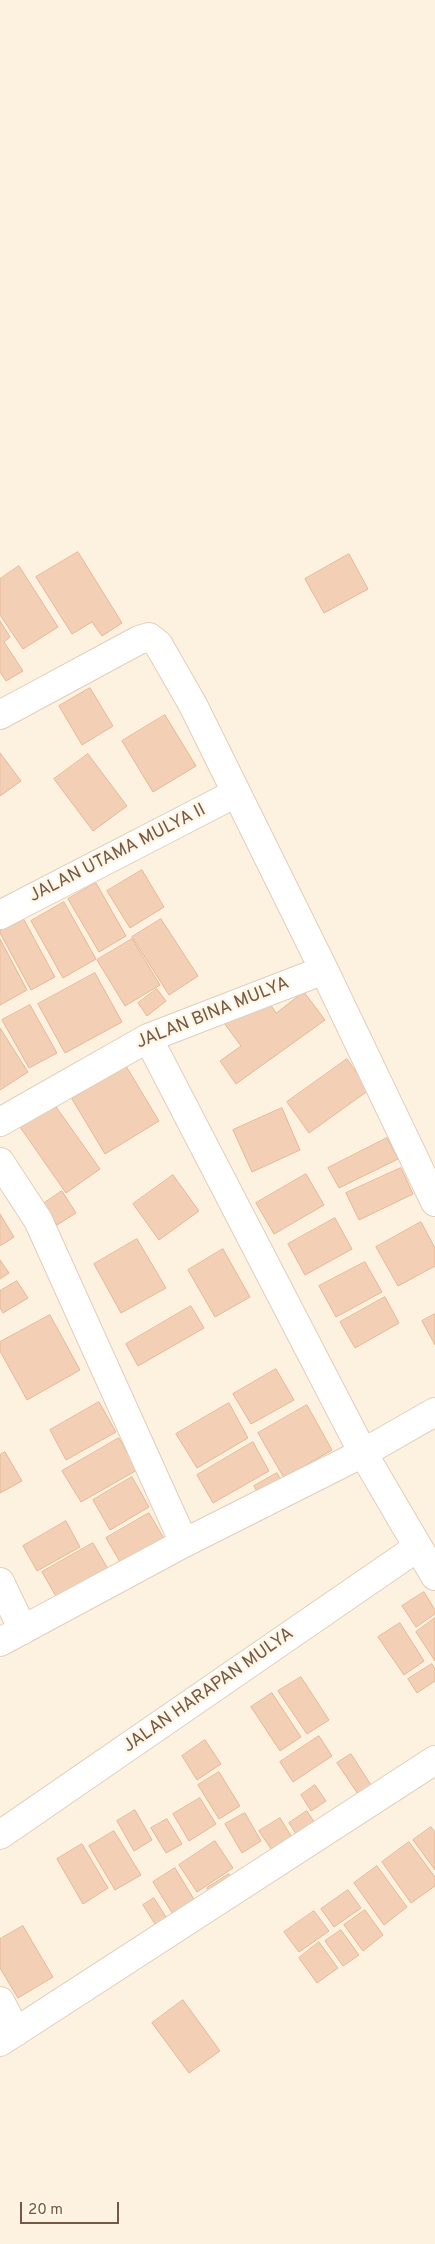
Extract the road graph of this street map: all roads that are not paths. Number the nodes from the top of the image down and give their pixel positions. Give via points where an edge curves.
1 (0, 715) edge
2 (236, 794) junction
3 (0, 914) edge
4 (324, 970) junction
5 (148, 1038) junction
6 (0, 1122) edge
7 (0, 1162) edge
8 (435, 1202) edge
9 (435, 1412) edge
10 (363, 1453) junction
11 (184, 1543) junction
12 (418, 1547) junction
13 (435, 1576) edge
14 (0, 1582) edge
15 (11, 1636) edge
16 (435, 1760) edge
17 (0, 1835) edge
18 (0, 2001) edge
19 (8, 2037) edge

1 - 2 street via 149,637 158,644 193,705
2 - 3 street, JALAN UTAMA MULYA II
2 - 4 street
4 - 5 street, JALAN BINA MULYA
4 - 8 street
5 - 6 street, JALAN BINA MULYA
5 - 10 street
7 - 11 street via 38,1220
9 - 10 street
10 - 11 street
10 - 12 street
11 - 15 street
12 - 13 street
12 - 17 street, JALAN HARAPAN MULYA
14 - 15 street
16 - 19 street
18 - 19 street

